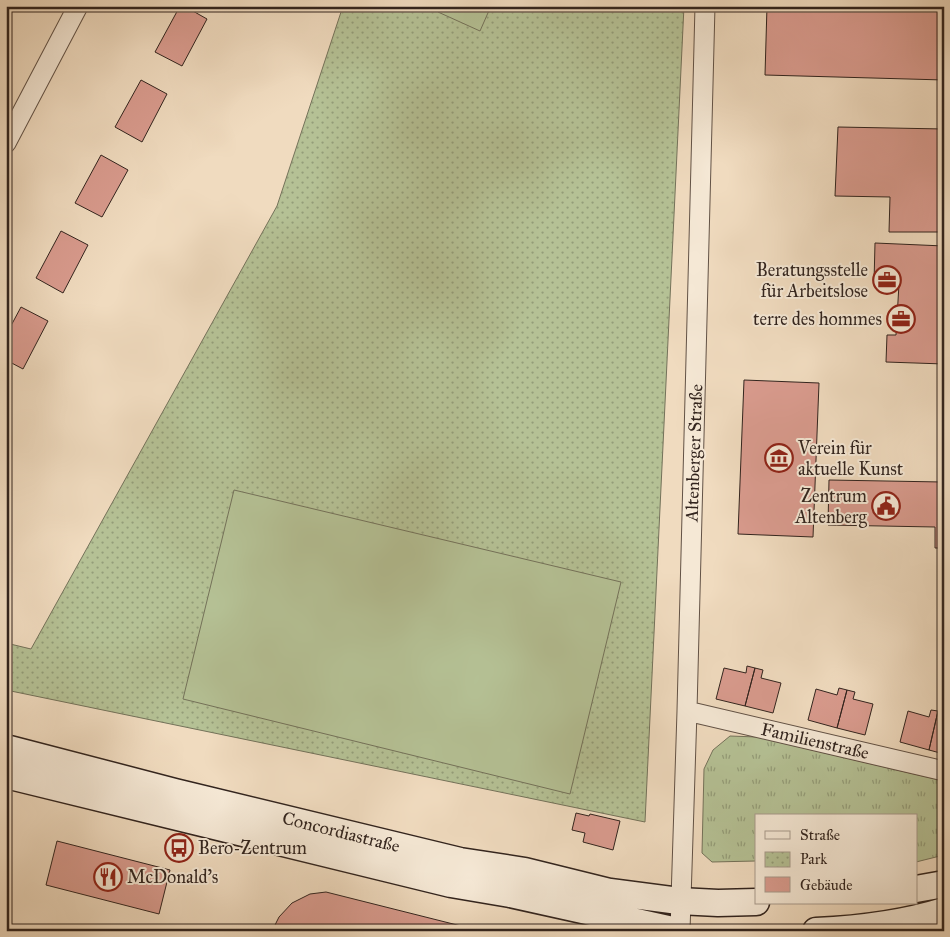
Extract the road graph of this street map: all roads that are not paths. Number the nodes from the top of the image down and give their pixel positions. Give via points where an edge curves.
1 (78, 6) edge
2 (704, 6) edge
3 (6, 143) edge
4 (687, 711) junction
5 (6, 748) edge
6 (944, 771) edge
7 (6, 775) edge
8 (944, 884) edge
9 (918, 889) edge
10 (679, 900) junction
11 (755, 902) edge
12 (944, 911) edge
13 (678, 931) edge
14 (816, 931) edge

1 - 3 street
2 - 4 street, Altenberger Straße
4 - 6 street, Familienstraße
4 - 10 street, Altenberger Straße
5 - 10 street, Concordiastraße via 460,861 525,871 610,892
7 - 13 street, Concordiastraße via 451,884
8 - 9 street
10 - 11 street, Concordiastraße
10 - 13 street, Concordiastraße
12 - 14 street via 896,923

